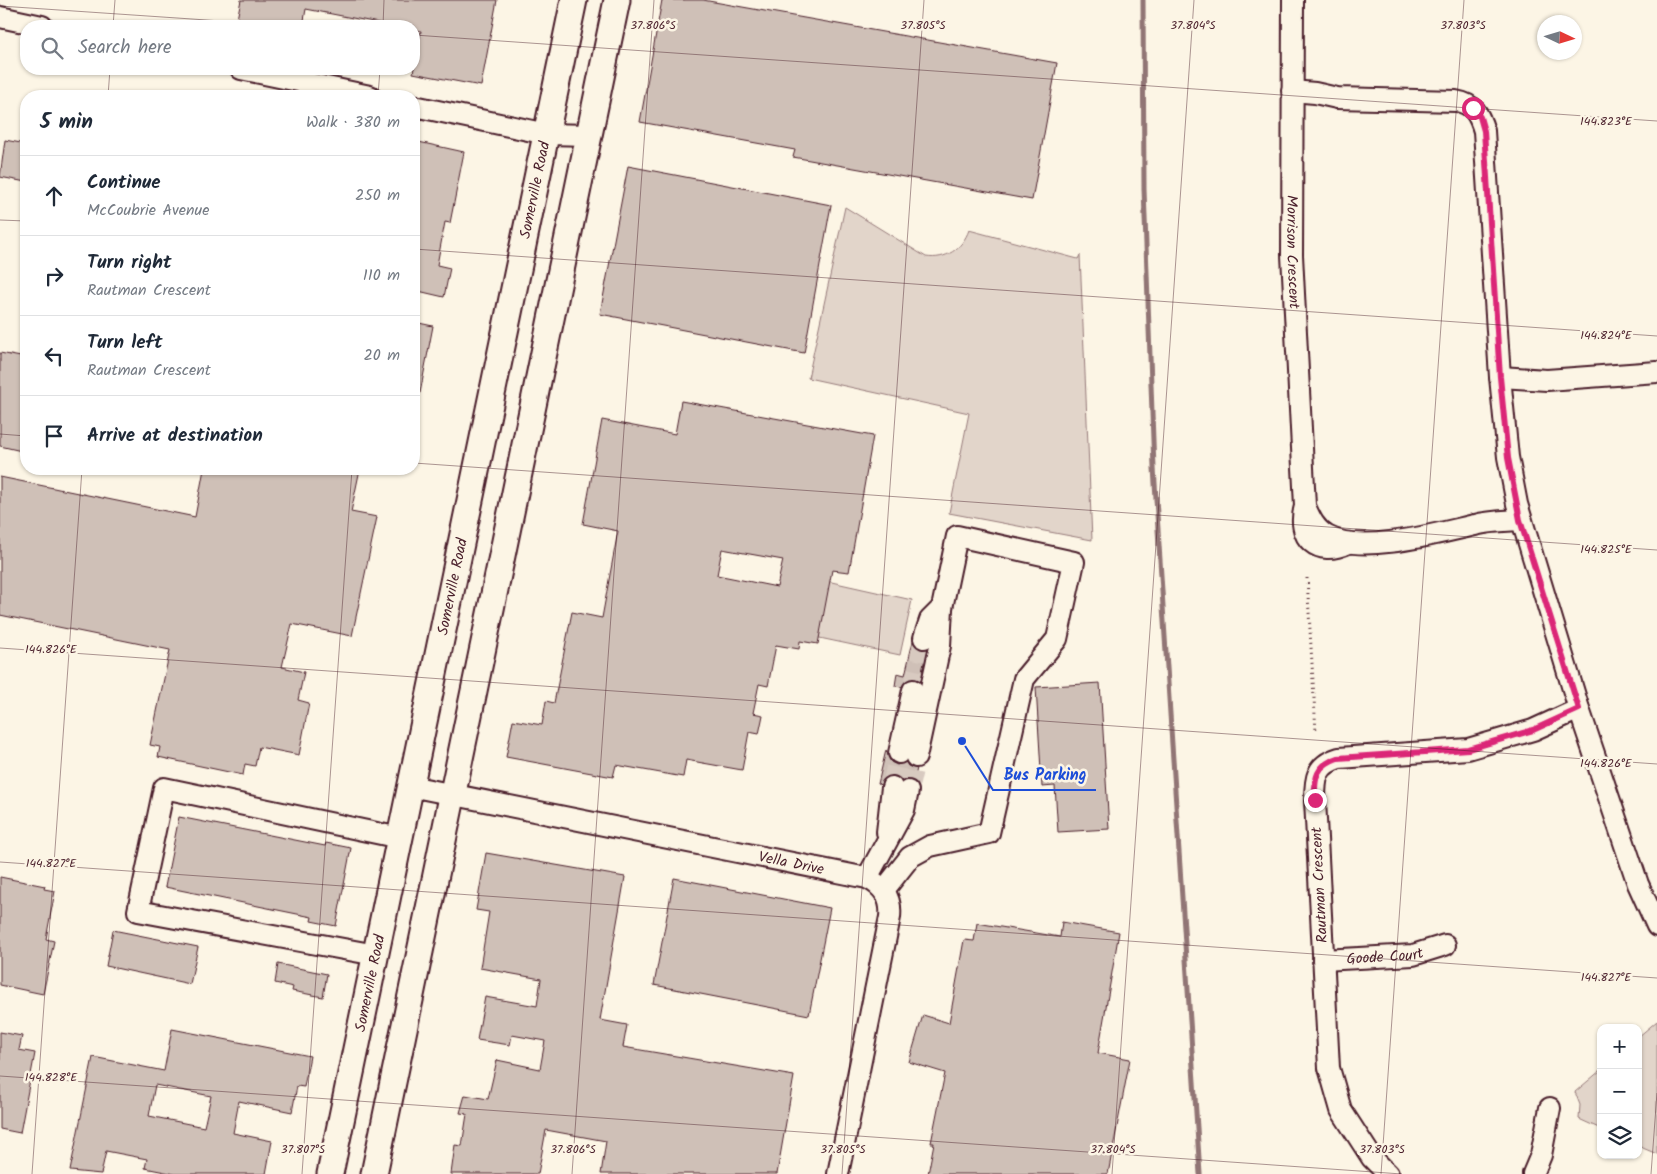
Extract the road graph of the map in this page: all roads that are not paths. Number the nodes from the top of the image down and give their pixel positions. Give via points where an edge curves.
1 (574, 0) edge
2 (617, 0) edge
3 (1293, 0) edge
4 (0, 17) edge
5 (20, 21) edge
6 (270, 75) edge
7 (341, 90) edge
8 (1292, 98) junction
9 (420, 107) edge
10 (547, 134) junction
11 (589, 134) junction
12 (1657, 372) edge
13 (1501, 384) junction
14 (1519, 512) junction
15 (942, 608) junction
16 (924, 638) tunnel mouth
17 (913, 690) tunnel mouth
18 (1581, 715) junction
19 (410, 786) junction
20 (900, 789) tunnel mouth
21 (452, 795) junction
22 (400, 838) junction
23 (867, 878) junction
24 (884, 890) junction
25 (1657, 926) edge
26 (1445, 944) dead end
27 (376, 954) junction
28 (1323, 960) junction
29 (1550, 1108) dead end
30 (330, 1174) edge
31 (374, 1174) edge
32 (838, 1174) edge
33 (1388, 1174) edge
34 (1533, 1174) edge

1 - 10 main road, Somerville Road
2 - 11 main road
3 - 8 street, Morrison Crescent
4 - 5 street
6 - 7 street
8 - 13 street via 1456,100 1466,102 1480,117 1484,131
8 - 14 street, Morrison Crescent via 1292,255 1305,506 1303,532 1310,541 1324,548 1338,548 1348,543 1409,541
9 - 10 street
10 - 11 street
10 - 19 main road, Somerville Road
11 - 21 main road
12 - 13 street
13 - 14 street via 1508,458
14 - 18 street
15 - 16 street via 930,620
15 - 17 street via 940,646 908,755
15 - 24 street via 957,536 1074,562 1057,639 1024,679 990,832 986,836 930,846 910,857
18 - 25 street via 1638,884
18 - 28 street, Rautman Crescent via 1468,749 1338,758 1325,762 1314,785
19 - 21 street, Vella Drive
19 - 22 main road, Somerville Road
20 - 23 street via 904,810
21 - 23 street, Vella Drive
21 - 31 main road
22 - 27 main road, Somerville Road
22 - 27 street via 164,788 138,911
23 - 24 street, Vella Drive
24 - 32 street via 890,904 890,917
26 - 28 street, Goode Court via 1413,955
27 - 30 main road, Somerville Road
28 - 33 street, Rautman Crescent via 1329,1068 1341,1110 1372,1158
29 - 34 street via 1542,1155

